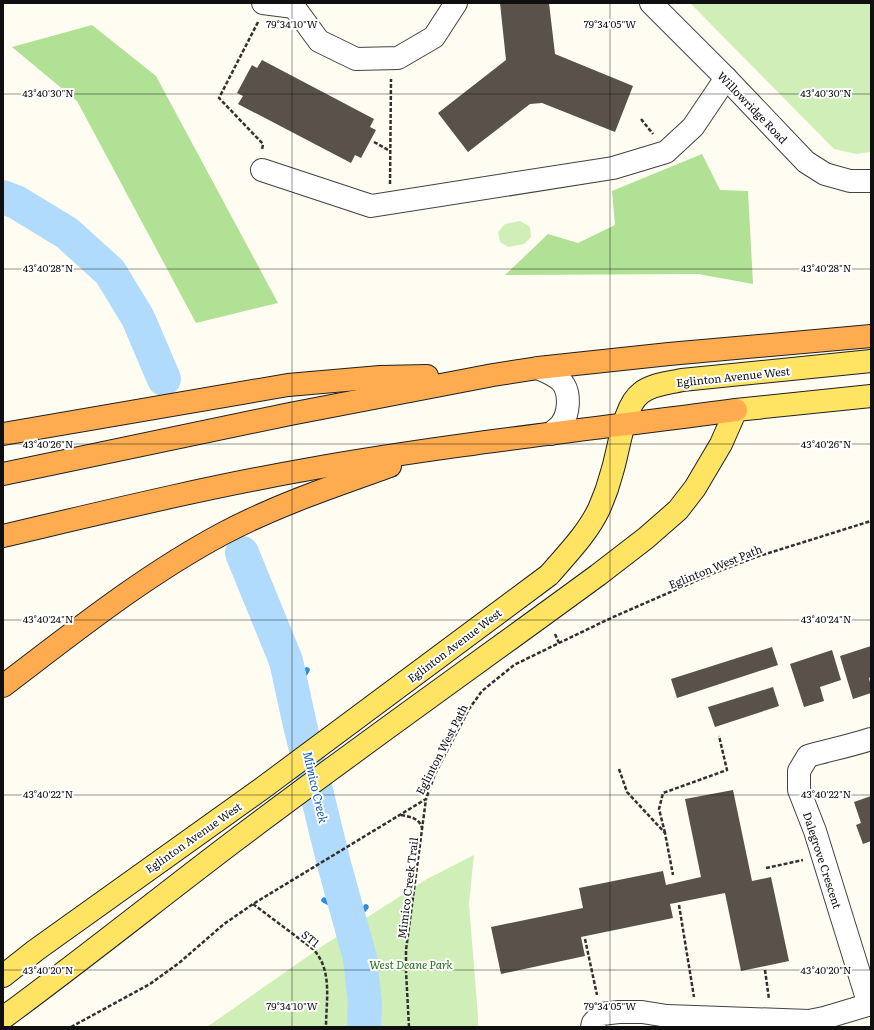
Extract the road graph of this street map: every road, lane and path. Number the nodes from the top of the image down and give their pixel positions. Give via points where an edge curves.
1 (263, 3) edge
2 (267, 3) edge
3 (456, 3) edge
4 (651, 3) edge
5 (294, 5) edge
6 (391, 58) junction
7 (726, 78) junction
8 (374, 142) dead end
9 (390, 151) junction
10 (262, 170) joint
11 (871, 181) edge
12 (390, 203) junction
13 (871, 336) edge
14 (871, 361) edge
15 (538, 368) junction
16 (493, 375) junction
17 (871, 396) edge
18 (736, 410) junction
19 (624, 425) junction
20 (3, 434) edge
21 (551, 434) junction
22 (457, 446) junction
23 (3, 474) edge
24 (871, 521) edge
25 (3, 536) edge
26 (555, 634) dead end
27 (559, 643) junction
28 (3, 686) edge
29 (719, 736) dead end
30 (871, 739) edge
31 (619, 769) dead end
32 (426, 799) junction
33 (400, 815) junction
34 (422, 831) junction
35 (665, 833) junction
36 (823, 856) junction
37 (766, 868) dead end
38 (673, 875) dead end
39 (253, 904) junction
40 (679, 905) dead end
41 (585, 939) dead end
42 (766, 970) dead end
43 (3, 976) edge
44 (870, 1004) edge
45 (697, 1017) junction
46 (3, 1018) edge
47 (771, 1020) junction
48 (597, 1021) edge
49 (71, 1027) edge
50 (326, 1027) edge
51 (409, 1027) edge

1 - 2 street
2 - 5 street
2 - 10 path via 219,98 263,144
3 - 6 street via 434,37 398,58
4 - 7 street, Willowridge Road
5 - 6 street via 319,41 356,59
6 - 9 path
7 - 11 street, Willowridge Road via 806,162 825,174 850,181
7 - 12 street via 693,127 666,152 613,168
8 - 9 path
9 - 12 path
10 - 12 street via 370,206
13 - 15 highway
14 - 19 main road, Eglinton Avenue West via 682,380 652,387 641,393 631,405
15 - 16 highway
15 - 21 street via 564,384 568,398 568,411 562,424
16 - 20 highway via 380,377 288,385
16 - 23 highway
17 - 18 main road
18 - 19 highway
18 - 46 main road via 721,444 699,482 678,510 646,538 271,814
19 - 21 highway
19 - 43 main road, Eglinton Avenue West via 612,473 598,510 586,531 548,575 264,787
21 - 22 highway
22 - 25 highway via 294,472 193,492
22 - 28 highway via 298,499 224,533 108,606
24 - 27 path, Eglinton West Path via 714,573
26 - 27 path
27 - 32 path, Eglinton West Path via 514,666 482,691 445,753
29 - 35 path via 727,770 663,793 659,809
30 - 36 street, Dalegrove Crescent via 808,756 799,771 799,790
31 - 35 path via 627,792
32 - 33 path, Eglinton West Path
32 - 34 path, Mimico Creek Trail
33 - 34 path via 417,820
33 - 39 path, Eglinton West Path
34 - 51 path, Mimico Creek Trail via 406,950
35 - 38 path
36 - 37 path
36 - 44 street, Dalegrove Crescent
39 - 49 path, Eglinton West Path via 150,984
39 - 50 path, ST1 via 320,957 327,980
40 - 45 path
41 - 48 path
42 - 47 path
44 - 47 street via 809,1021
45 - 47 street
45 - 48 street via 619,1012

